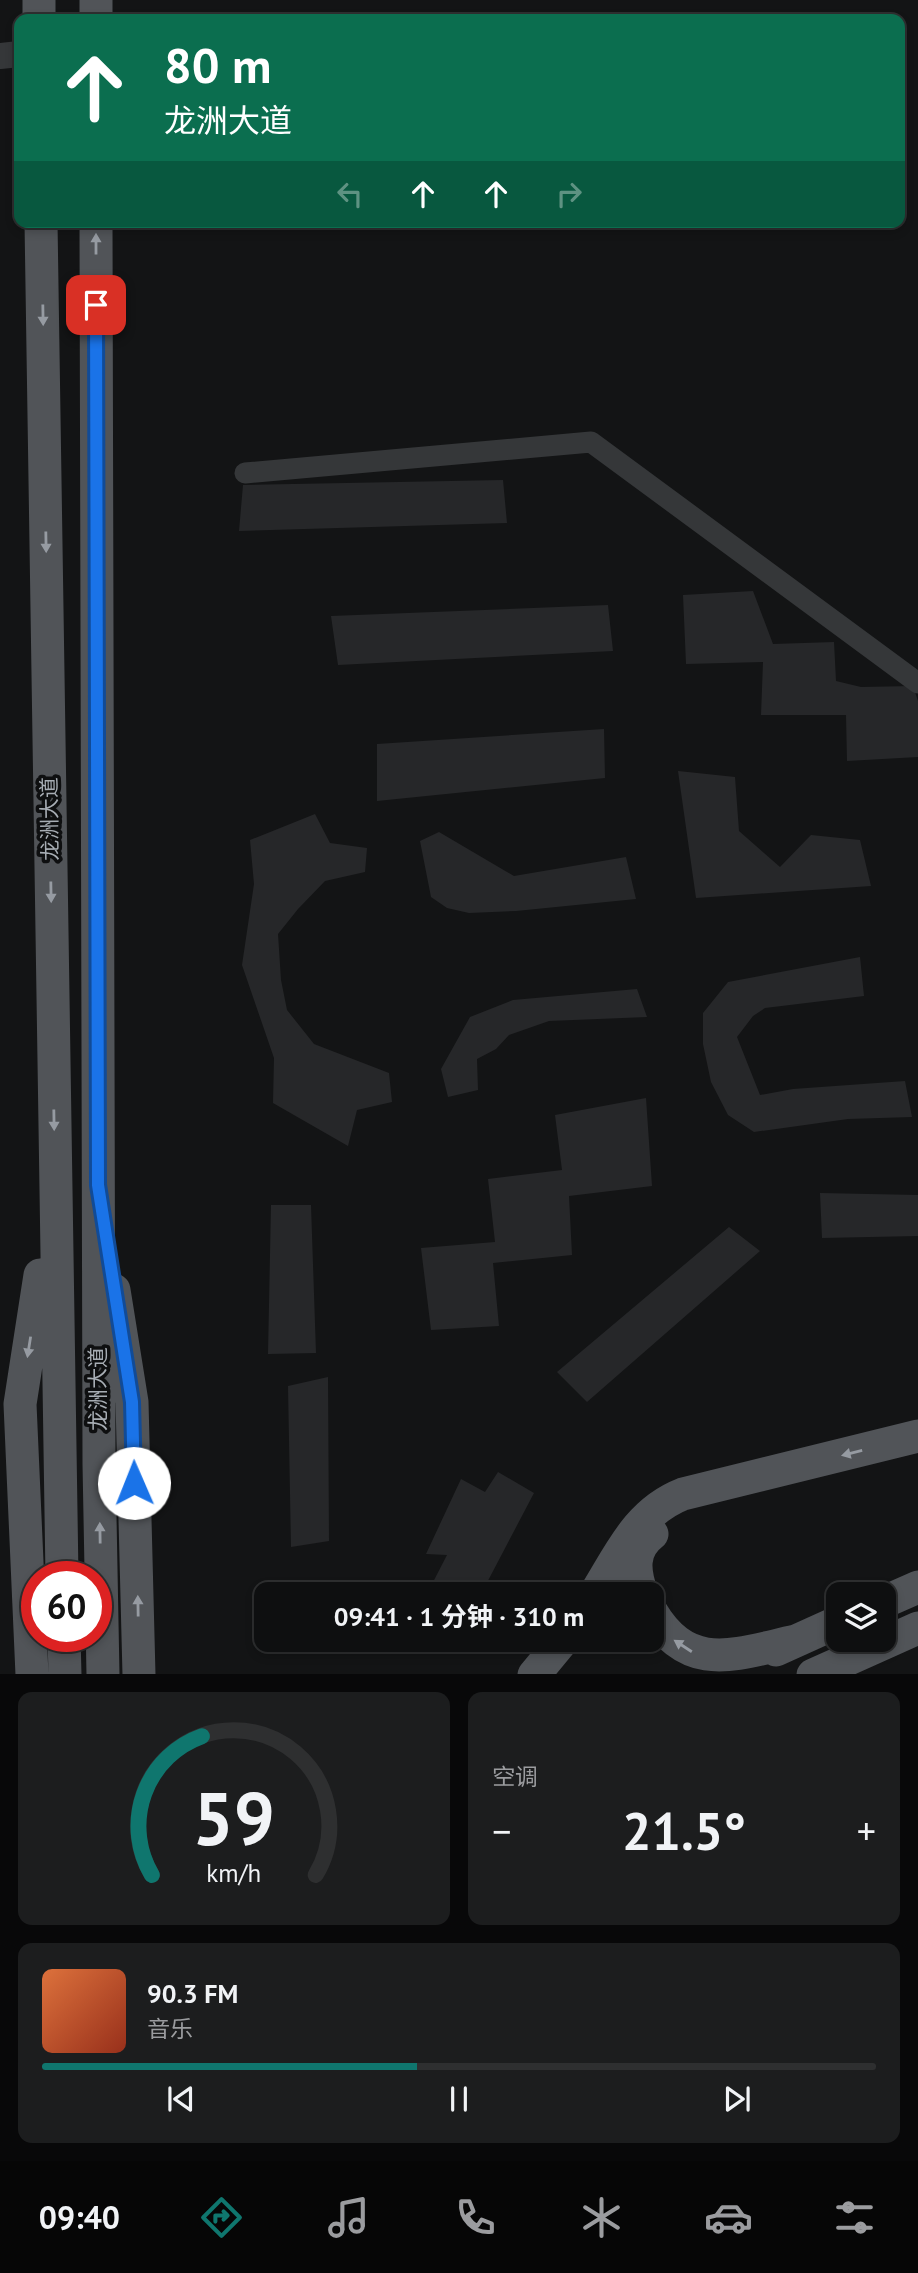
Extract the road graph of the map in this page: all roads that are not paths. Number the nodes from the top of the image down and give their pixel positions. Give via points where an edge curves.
1 (41, 228) edge
2 (96, 228) edge
3 (245, 473) dead end
4 (918, 683) edge
5 (55, 1183) junction
6 (98, 1185) junction
7 (918, 1437) edge
8 (918, 1459) edge
9 (62, 1561) edge
10 (602, 1582) edge
11 (639, 1582) edge
12 (918, 1587) edge
13 (896, 1597) edge
14 (664, 1627) edge
15 (826, 1627) edge
16 (918, 1628) edge
17 (796, 1641) junction
18 (64, 1652) edge
19 (553, 1652) edge
20 (32, 1674) edge
21 (65, 1674) edge
22 (103, 1674) edge
23 (139, 1674) edge
24 (535, 1674) edge
25 (722, 1674) edge
26 (815, 1674) edge

1 -> 5 main road, 龙洲大道
6 -> 2 main road, 龙洲大道
3 - 4 street via 591,442
5 - 9 main road, 龙洲大道
5 -> 20 main road via 20,1404
22 -> 6 main road, 龙洲大道
23 -> 6 main road via 132,1402
7 -> 10 main road via 663,1502 640,1522
8 - 11 main road via 673,1521 644,1540 634,1564
12 - 13 main road
17 -> 14 main road via 723,1656 699,1655 681,1647
15 - 17 main road
16 - 26 main road
17 - 25 main road
18 - 21 main road
19 - 24 main road

